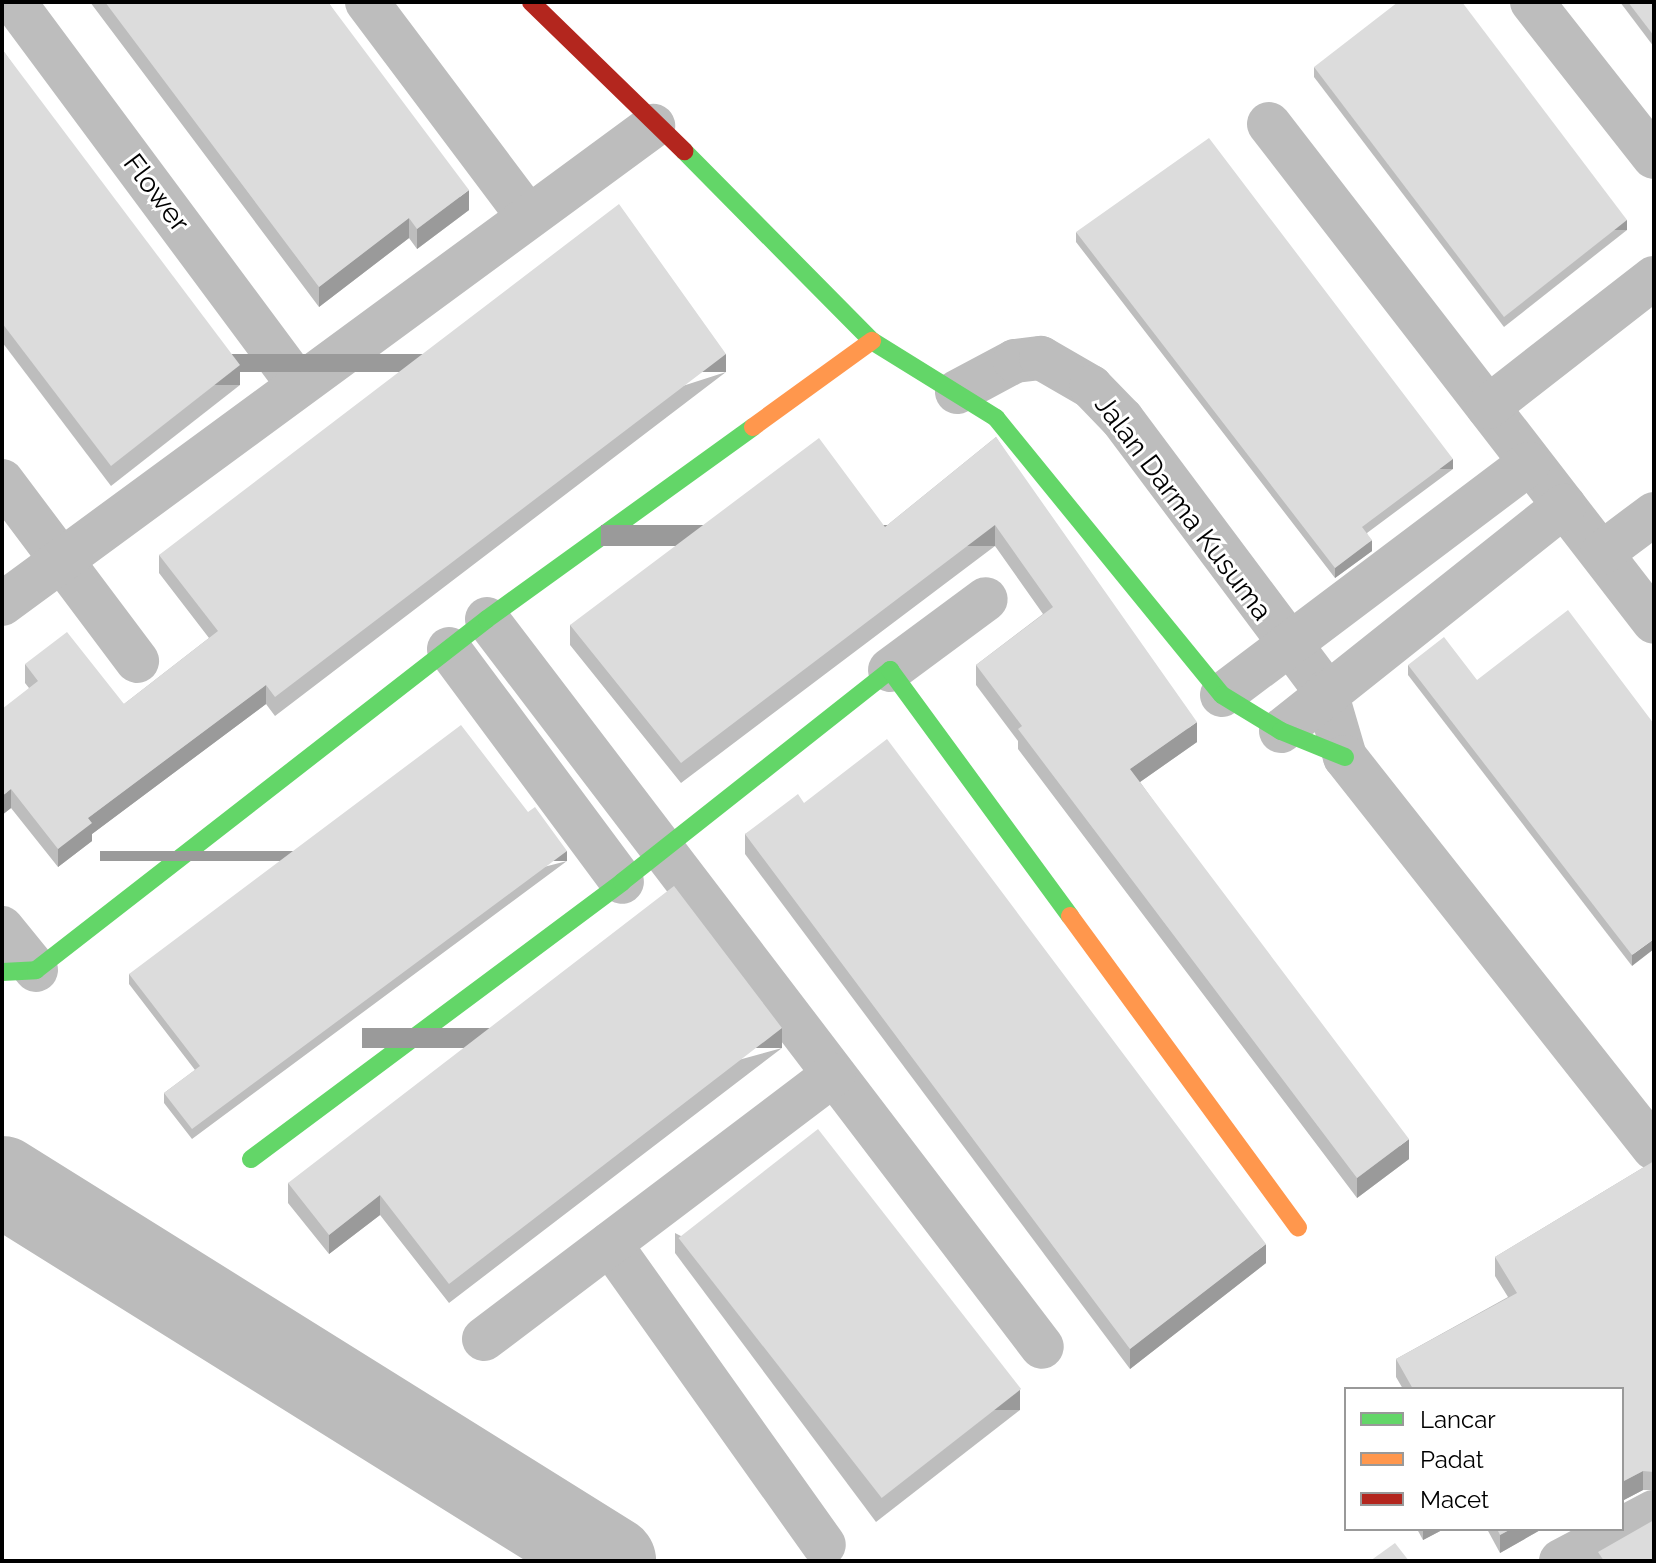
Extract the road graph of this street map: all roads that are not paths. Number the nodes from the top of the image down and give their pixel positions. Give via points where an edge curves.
1 (14, 2) edge
2 (367, 2) edge
3 (531, 2) edge
4 (1532, 2) edge
5 (1269, 124) dead end
6 (653, 126) junction
7 (1654, 157) edge
8 (527, 215) junction
9 (1654, 278) edge
10 (872, 341) junction
11 (297, 383) junction
12 (957, 392) junction
13 (1488, 407) junction
14 (1529, 464) junction
15 (2, 481) edge
16 (1564, 506) junction
17 (1654, 514) edge
18 (1602, 553) junction
19 (60, 559) junction
20 (986, 599) dead end
21 (2, 604) edge
22 (487, 619) junction
23 (1654, 622) edge
24 (1287, 646) junction
25 (449, 649) junction
26 (137, 661) dead end
27 (890, 670) junction
28 (1326, 692) junction
29 (1222, 695) junction
30 (1281, 731) junction
31 (1345, 757) junction
32 (662, 849) junction
33 (622, 882) junction
34 (2, 928) edge
35 (19, 971) edge
36 (833, 1075) junction
37 (1652, 1141) edge
38 (251, 1159) dead end
39 (1298, 1227) dead end
40 (610, 1244) junction
41 (484, 1339) dead end
42 (1042, 1347) dead end
43 (1654, 1512) edge
44 (1624, 1528) edge
45 (1618, 1531) edge
46 (824, 1545) dead end
47 (1561, 1561) edge

1 - 11 street, Flower
2 - 8 street
3 - 6 street, Jalan Darma Kusuma
4 - 7 street
5 - 13 street
6 - 8 street
6 - 10 street, Jalan Darma Kusuma via 802,265
8 - 11 street
9 - 13 street
10 - 12 street, Jalan Darma Kusuma
10 - 22 street
11 - 19 street
12 - 24 street, Jalan Darma Kusuma via 1015,361 1041,358 1091,387 1122,419
12 - 29 street, Jalan Darma Kusuma via 1017,440
13 - 14 street
14 - 16 street
14 - 24 street
15 - 19 street
16 - 18 street
16 - 28 street
17 - 18 street
18 - 23 street
19 - 21 street
19 - 26 street
20 - 27 street
22 - 25 street
22 - 32 street
24 - 28 street, Jalan Darma Kusuma
24 - 29 street
25 - 33 street
25 - 35 street
27 - 32 street
27 - 39 street
28 - 30 street
28 - 31 street, Jalan Darma Kusuma
29 - 30 street, Jalan Darma Kusuma
30 - 31 street, Jalan Darma Kusuma
31 - 37 street, Jalan Darma Kusuma
32 - 33 street
32 - 36 street
33 - 38 street
34 - 35 street
36 - 40 street
36 - 42 street
40 - 41 street
40 - 46 street
43 - 44 street
45 - 47 street

